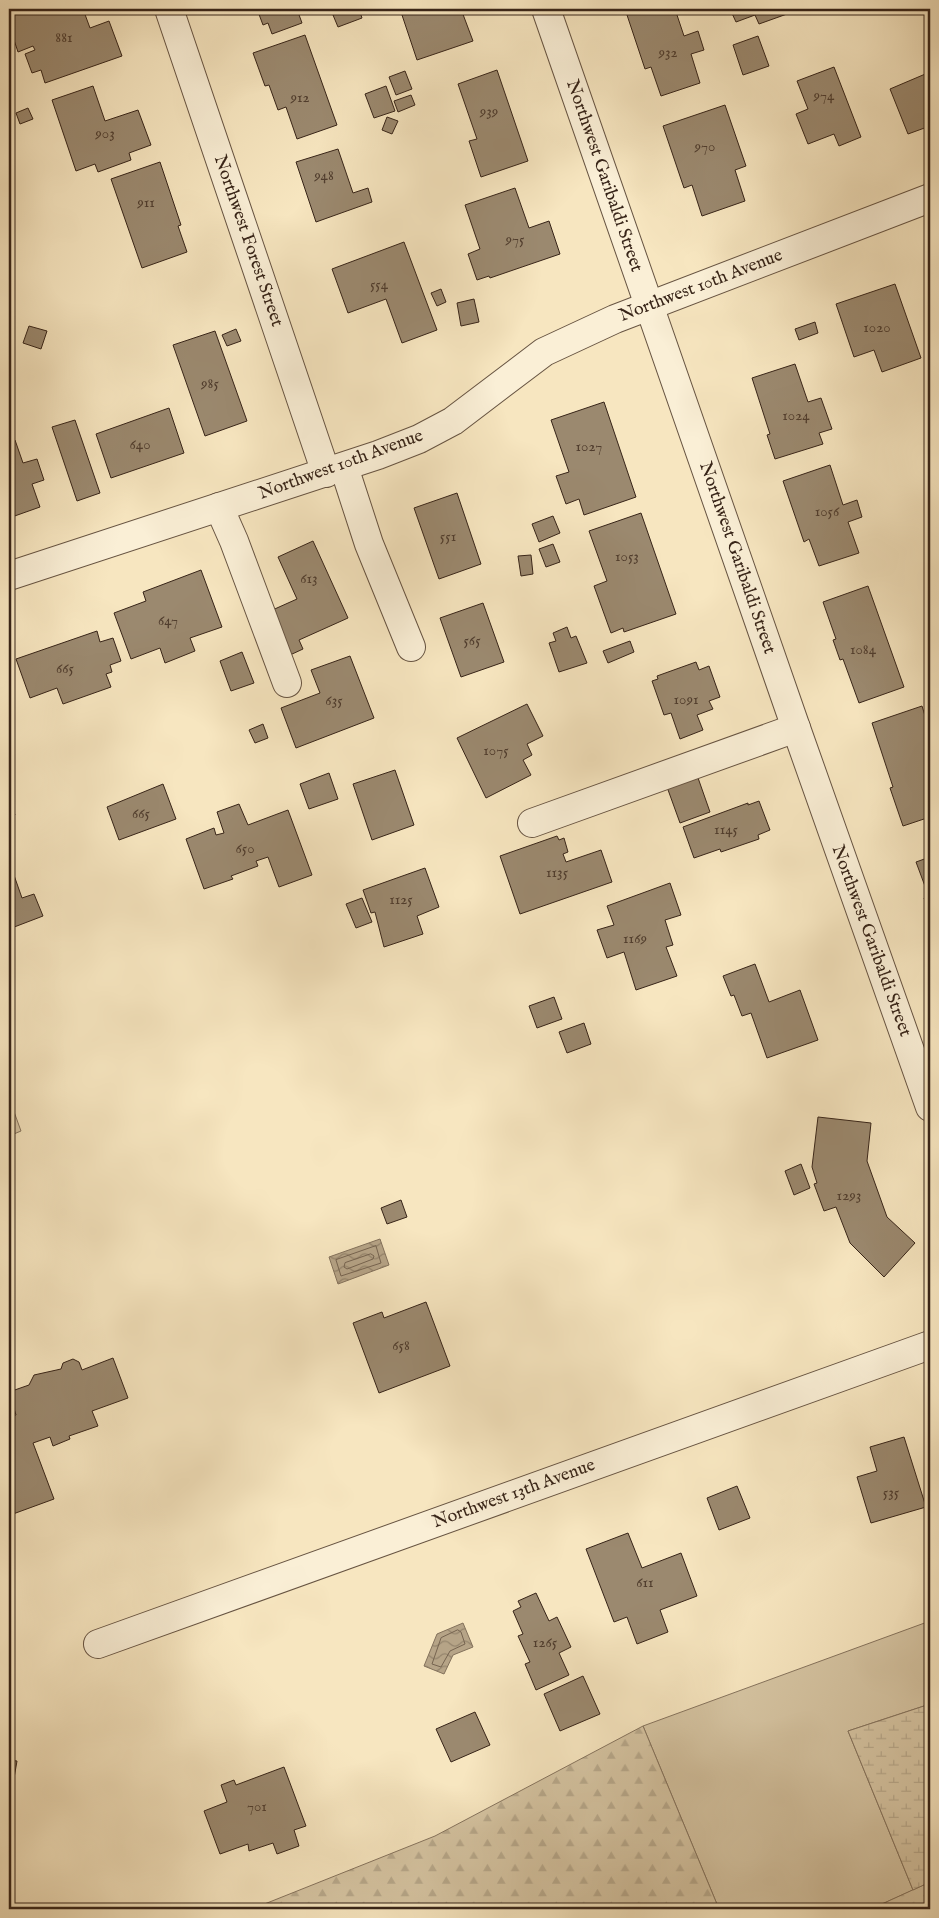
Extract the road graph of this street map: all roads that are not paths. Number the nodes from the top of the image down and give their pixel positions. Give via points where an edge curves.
1 (169, 9) edge
2 (546, 9) edge
3 (930, 198) edge
4 (649, 306) junction
5 (335, 470) junction
6 (218, 508) junction
7 (9, 576) edge
8 (411, 647) dead end
9 (287, 683) dead end
10 (796, 728) junction
11 (532, 822) dead end
12 (930, 1107) edge
13 (930, 1345) edge
14 (98, 1644) dead end

1 - 5 street, Northwest Forest Street
2 - 4 street, Northwest Garibaldi Street
3 - 4 street, Northwest 10th Avenue
4 - 5 street, Northwest 10th Avenue via 615,318 544,352 452,421 419,439
4 - 10 street, Northwest Garibaldi Street
5 - 6 street, Northwest 10th Avenue
5 - 8 street, Northwest Forest Street
6 - 7 street, Northwest 10th Avenue
6 - 9 street via 234,541
10 - 11 street
10 - 12 street, Northwest Garibaldi Street
13 - 14 street, Northwest 13th Avenue

